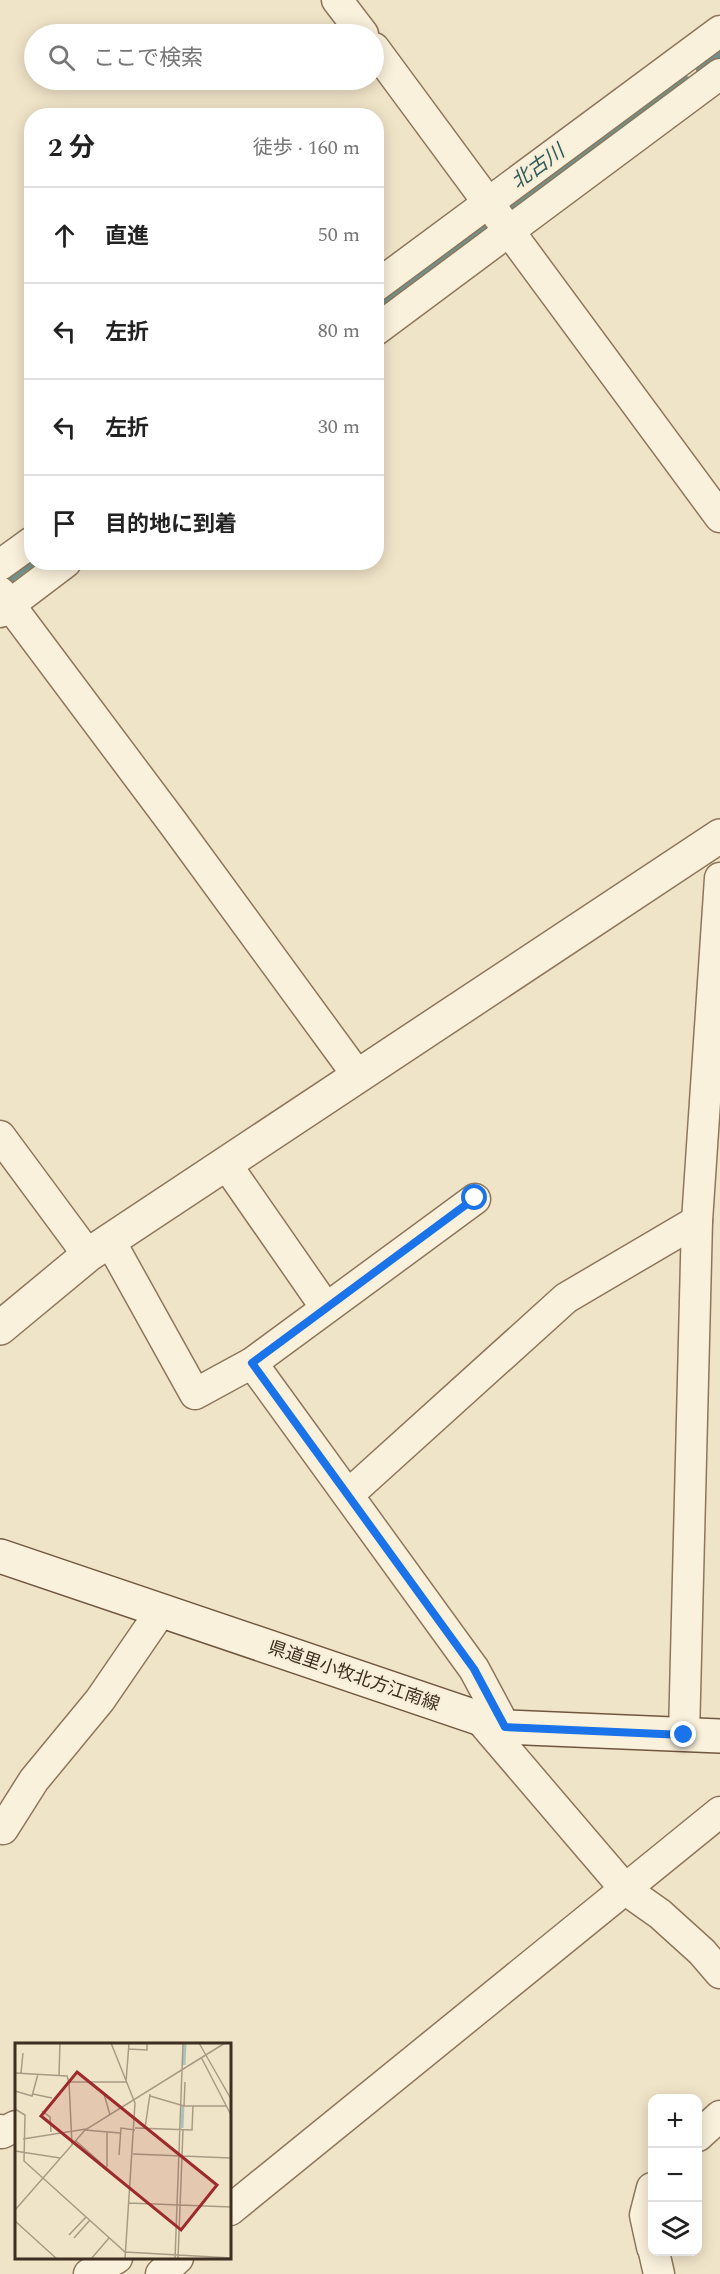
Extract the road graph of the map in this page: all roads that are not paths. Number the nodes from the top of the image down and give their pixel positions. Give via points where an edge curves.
1 (337, 0) edge
2 (355, 24) edge
3 (720, 32) edge
4 (384, 61) edge
5 (720, 74) edge
6 (500, 216) junction
7 (384, 281) edge
8 (384, 323) edge
9 (720, 517) edge
10 (24, 548) edge
11 (0, 565) edge
12 (54, 570) edge
13 (4, 602) edge
14 (720, 836) edge
15 (720, 878) edge
16 (358, 1076) junction
17 (5, 1152) edge
18 (226, 1164) junction
19 (475, 1198) dead end
20 (697, 1221) junction
21 (99, 1248) junction
22 (326, 1308) junction
23 (0, 1328) edge
24 (252, 1363) junction
25 (348, 1495) junction
26 (0, 1556) edge
27 (161, 1611) junction
28 (492, 1722) junction
29 (684, 1735) junction
30 (720, 1736) edge
31 (720, 1812) edge
32 (3, 1829) dead end
33 (626, 1890) junction
34 (720, 1973) edge
35 (720, 2116) edge
36 (15, 2126) edge
37 (0, 2130) edge
38 (702, 2132) edge
39 (648, 2203) edge
40 (231, 2209) edge
41 (648, 2228) edge
42 (655, 2256) edge
43 (115, 2259) edge
44 (149, 2259) edge
45 (177, 2259) edge
46 (89, 2274) edge
47 (160, 2274) edge
48 (659, 2274) edge

1 - 2 street
3 - 6 street
4 - 6 street
5 - 6 street
6 - 7 street
6 - 8 street
6 - 9 street
10 - 11 street
12 - 13 street
13 - 16 street
14 - 16 street
15 - 20 street
16 - 18 street
17 - 21 street
18 - 21 street
18 - 22 street
19 - 22 street
20 - 25 street via 566,1298
20 - 29 street
21 - 23 street
21 - 24 street via 195,1394
22 - 24 street
24 - 25 street
25 - 28 street via 474,1669
26 - 27 street, 県道里小牧北方江南線
27 - 28 street, 県道里小牧北方江南線
27 - 32 street via 100,1700 34,1780
28 - 29 street, 県道里小牧北方江南線
28 - 33 street
29 - 30 street, 県道里小牧北方江南線
31 - 33 street
33 - 34 street via 660,1914
33 - 40 street
35 - 38 street
36 - 37 street via 2,2133
39 - 41 street
42 - 48 street
43 - 46 street
44 - 47 street
45 - 47 street

